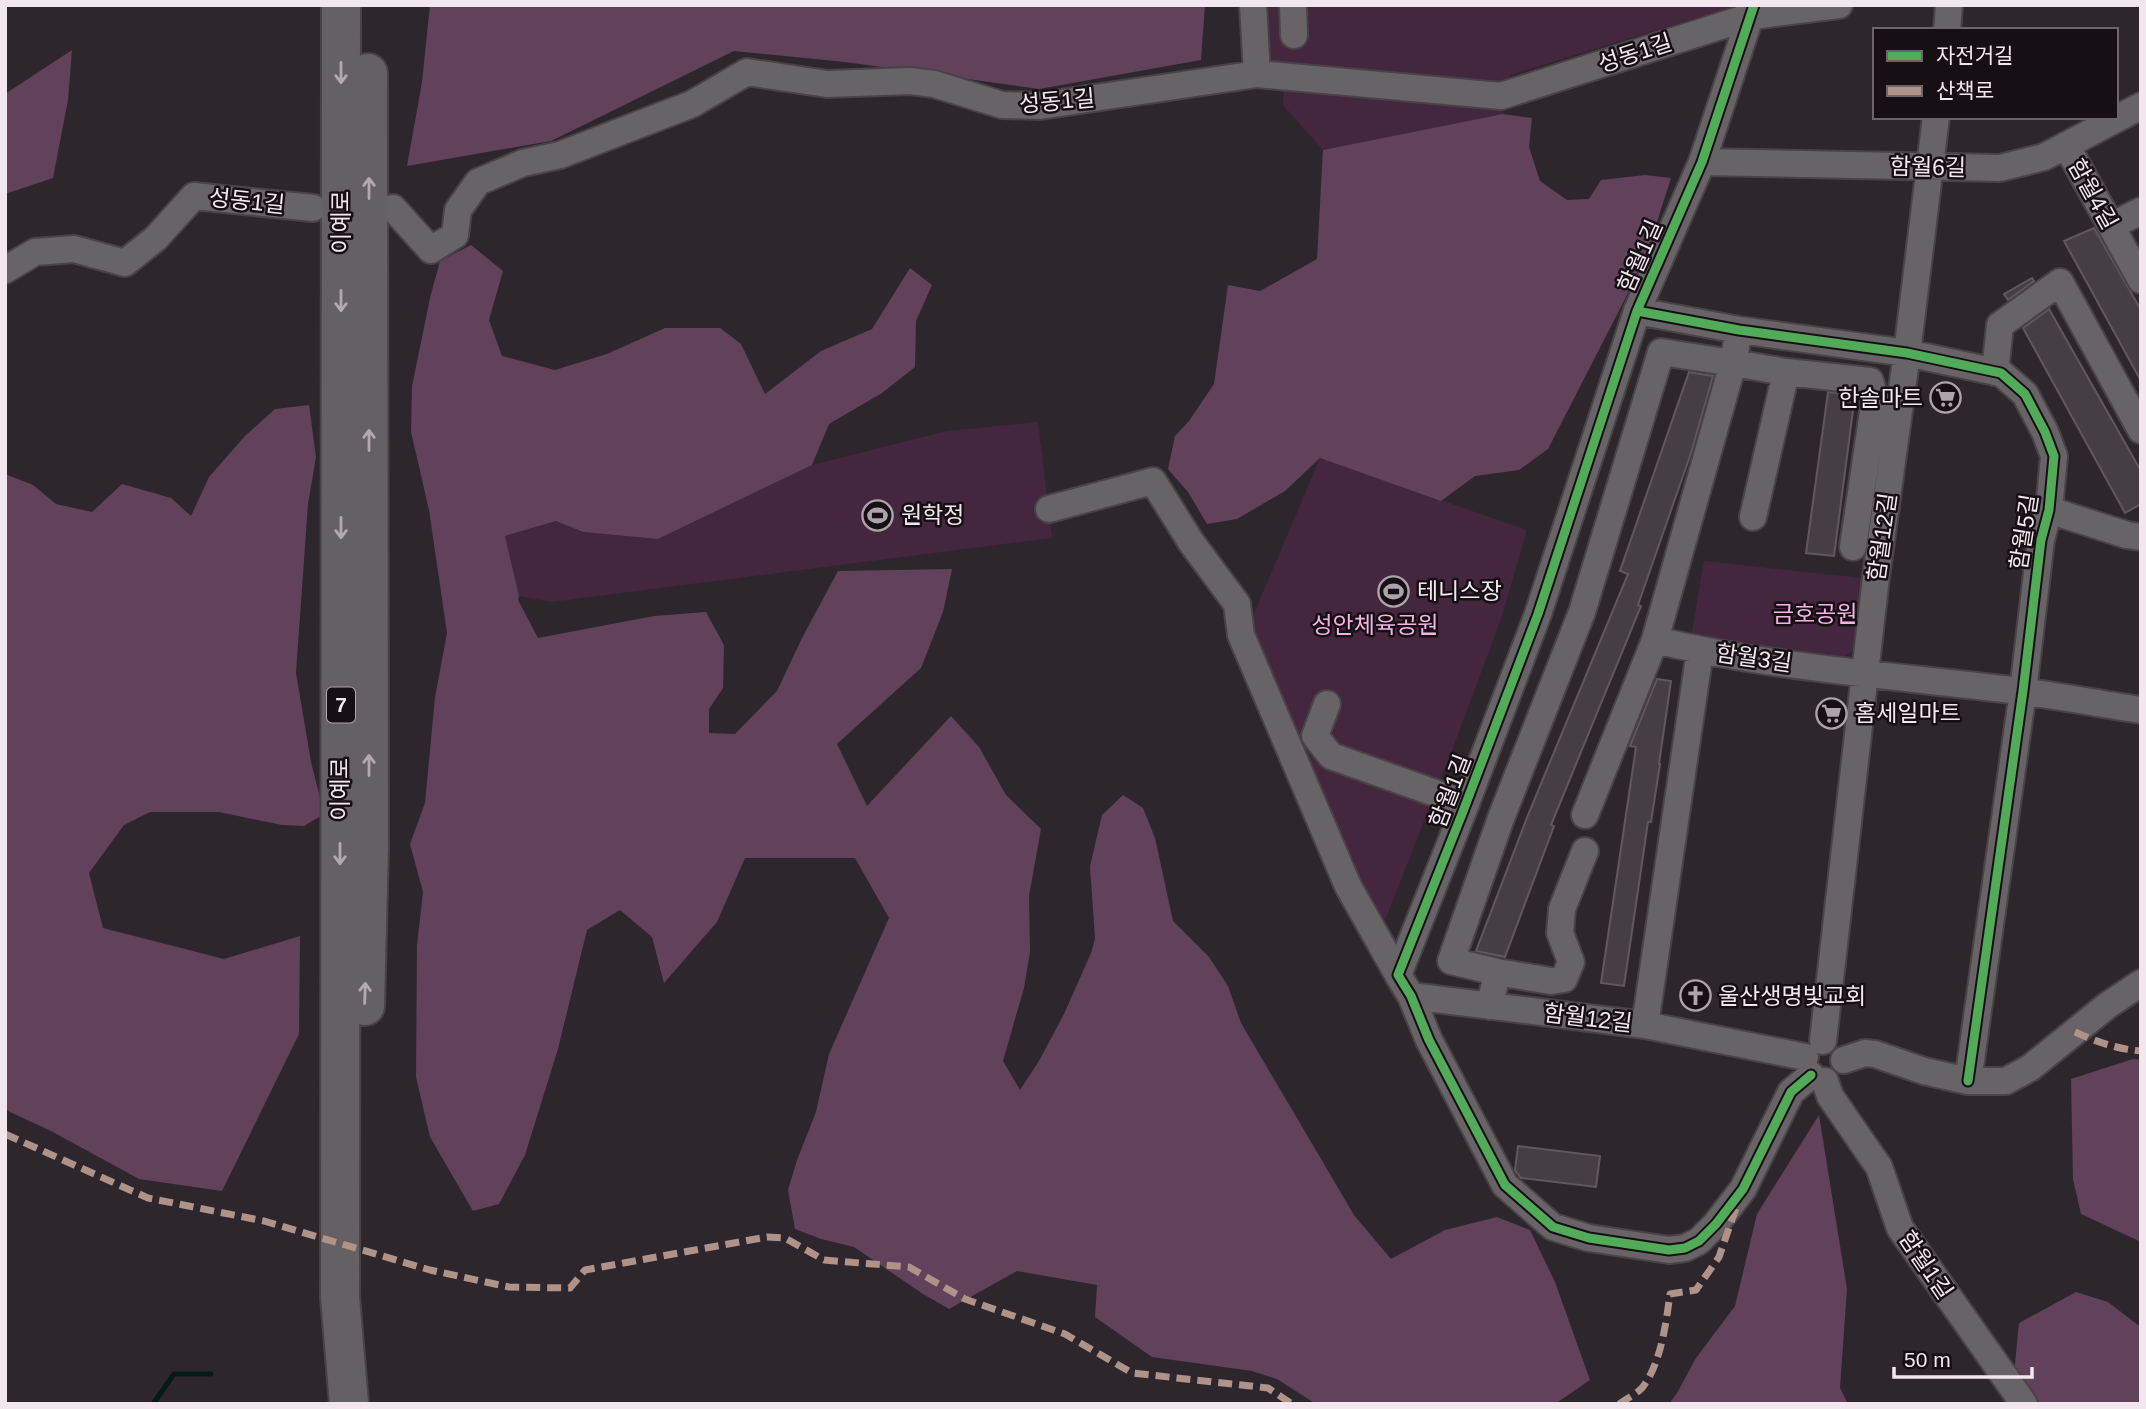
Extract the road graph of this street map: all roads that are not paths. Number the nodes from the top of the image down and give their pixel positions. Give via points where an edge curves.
1 (341, 5) edge
2 (367, 5) edge
3 (1253, 5) edge
4 (1293, 5) edge
5 (1839, 5) edge
6 (1950, 5) edge
7 (1753, 11) edge
8 (1947, 28) edge
9 (1294, 35) dead end
10 (1257, 74) junction
11 (2141, 106) edge
12 (2118, 118) edge
13 (1937, 119) edge
14 (2116, 119) edge
15 (2066, 145) junction
16 (1702, 162) junction
17 (1931, 167) junction
18 (313, 208) dead end
19 (393, 208) dead end
20 (2141, 211) edge
21 (2111, 226) junction
22 (5, 270) edge
23 (2141, 280) edge
24 (1637, 311) junction
25 (1739, 330) junction
26 (1907, 353) junction
27 (1733, 363) junction
28 (1786, 372) junction
29 (1995, 372) junction
30 (2141, 430) edge
31 (1049, 509) dead end
32 (2049, 510) junction
33 (1753, 517) dead end
34 (2141, 537) edge
35 (1853, 547) dead end
36 (1655, 640) junction
37 (1700, 651) junction
38 (1864, 674) junction
39 (2022, 691) junction
40 (1327, 704) dead end
41 (2141, 710) edge
42 (1466, 804) junction
43 (1585, 816) dead end
44 (1585, 851) dead end
45 (1497, 972) junction
46 (2141, 983) edge
47 (1404, 986) junction
48 (1490, 1006) junction
49 (1645, 1024) junction
50 (1816, 1063) junction
51 (1968, 1081) junction
52 (349, 1404) edge
53 (370, 1404) edge
54 (2024, 1404) edge

1 -> 52 highway, 이예로 / 7 via 340,1283
53 -> 2 highway, 이예로 / 7 via 365,1354 363,1100 369,847
3 - 10 street
4 - 9 street
5 - 7 street, 성동1길
6 - 8 street
7 - 10 street, 성동1길 via 1501,96
7 - 16 street, 함월1길
10 - 19 street, 성동1길 via 1040,106 1002,105 934,84 827,84 747,72 692,104 478,181 458,210 455,235 431,250
11 - 12 street, 함월6길
13 - 17 street, 함월12길
14 - 15 street, 함월6길
15 - 17 street, 함월6길 via 2044,157 2000,168
15 - 21 street, 함월4길
16 - 17 street, 함월6길
16 - 24 street, 함월1길
17 - 26 street, 함월12길
18 - 22 street, 성동1길 via 194,196 156,238 125,263 74,249 35,252
20 - 21 street
21 - 23 street, 함월4길
24 - 25 street, 함월5길
24 - 42 street, 함월1길 via 1538,614
25 - 26 street, 함월5길
25 - 27 street
26 - 29 street, 함월5길
26 - 38 street, 함월12길
27 - 28 street
27 - 36 street
27 - 45 street via 1661,352 1582,611 1451,961
28 - 33 street
28 - 35 street via 1870,381 1875,398
29 - 30 street via 2000,325 2060,282
29 - 32 street, 함월5길 via 2025,394 2045,432 2054,456
31 - 47 street via 1153,481 1237,604 1241,635 1332,848
32 - 34 street
32 - 39 street, 함월5길
36 - 37 street
36 - 43 street
37 - 38 street, 함월3길
37 - 49 street, 함월3길
38 - 39 street, 함월3길
38 - 50 street, 함월12길
39 - 41 street, 함월3길
39 - 51 street, 함월5길
40 - 42 street via 1315,736 1331,757
42 - 47 street, 함월1길
44 - 45 street via 1562,909 1560,933 1571,962 1564,979
45 - 48 street
46 - 51 street via 2030,1068 2006,1081
47 - 48 street, 함월12길
47 - 50 street via 1506,1185 1553,1227 1589,1238 1669,1250 1699,1241 1743,1189 1791,1092
48 - 49 street, 함월12길
49 - 50 street, 함월12길
50 - 51 street via 1835,1044 1844,1060 1875,1054
50 - 54 street, 함월1길 via 1830,1096 1879,1167 1900,1228

